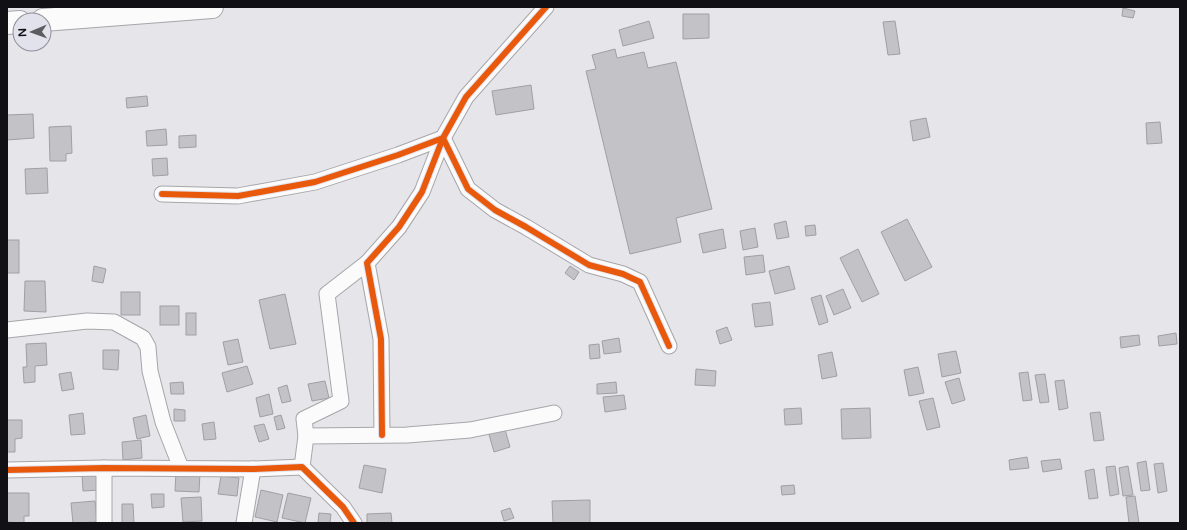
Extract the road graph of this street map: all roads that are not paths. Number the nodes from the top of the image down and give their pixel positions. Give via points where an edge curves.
1 (212, 7) edge
2 (546, 7) edge
3 (52, 19) edge
4 (442, 138) junction
5 (162, 194) dead end
6 (367, 263) junction
7 (7, 330) edge
8 (669, 346) dead end
9 (554, 413) dead end
10 (382, 435) junction
11 (306, 436) junction
12 (302, 467) junction
13 (104, 468) junction
14 (181, 468) junction
15 (253, 469) junction
16 (7, 470) edge
17 (104, 523) edge
18 (244, 523) edge
19 (354, 523) edge

1 - 3 main road
2 - 4 street via 466,97
4 - 5 street via 315,182 238,196
4 - 6 street via 422,192 399,227
4 - 8 street via 468,189 495,210 589,264 640,282
6 - 10 street via 381,339
6 - 11 street via 327,294 341,401 304,419
7 - 14 street via 87,321 114,322 143,338 148,347 150,371 163,422
9 - 10 street via 470,430
10 - 11 street
11 - 12 street
12 - 15 street
12 - 19 street via 343,507
13 - 14 street
13 - 16 street
13 - 17 street
14 - 15 street
15 - 18 street

